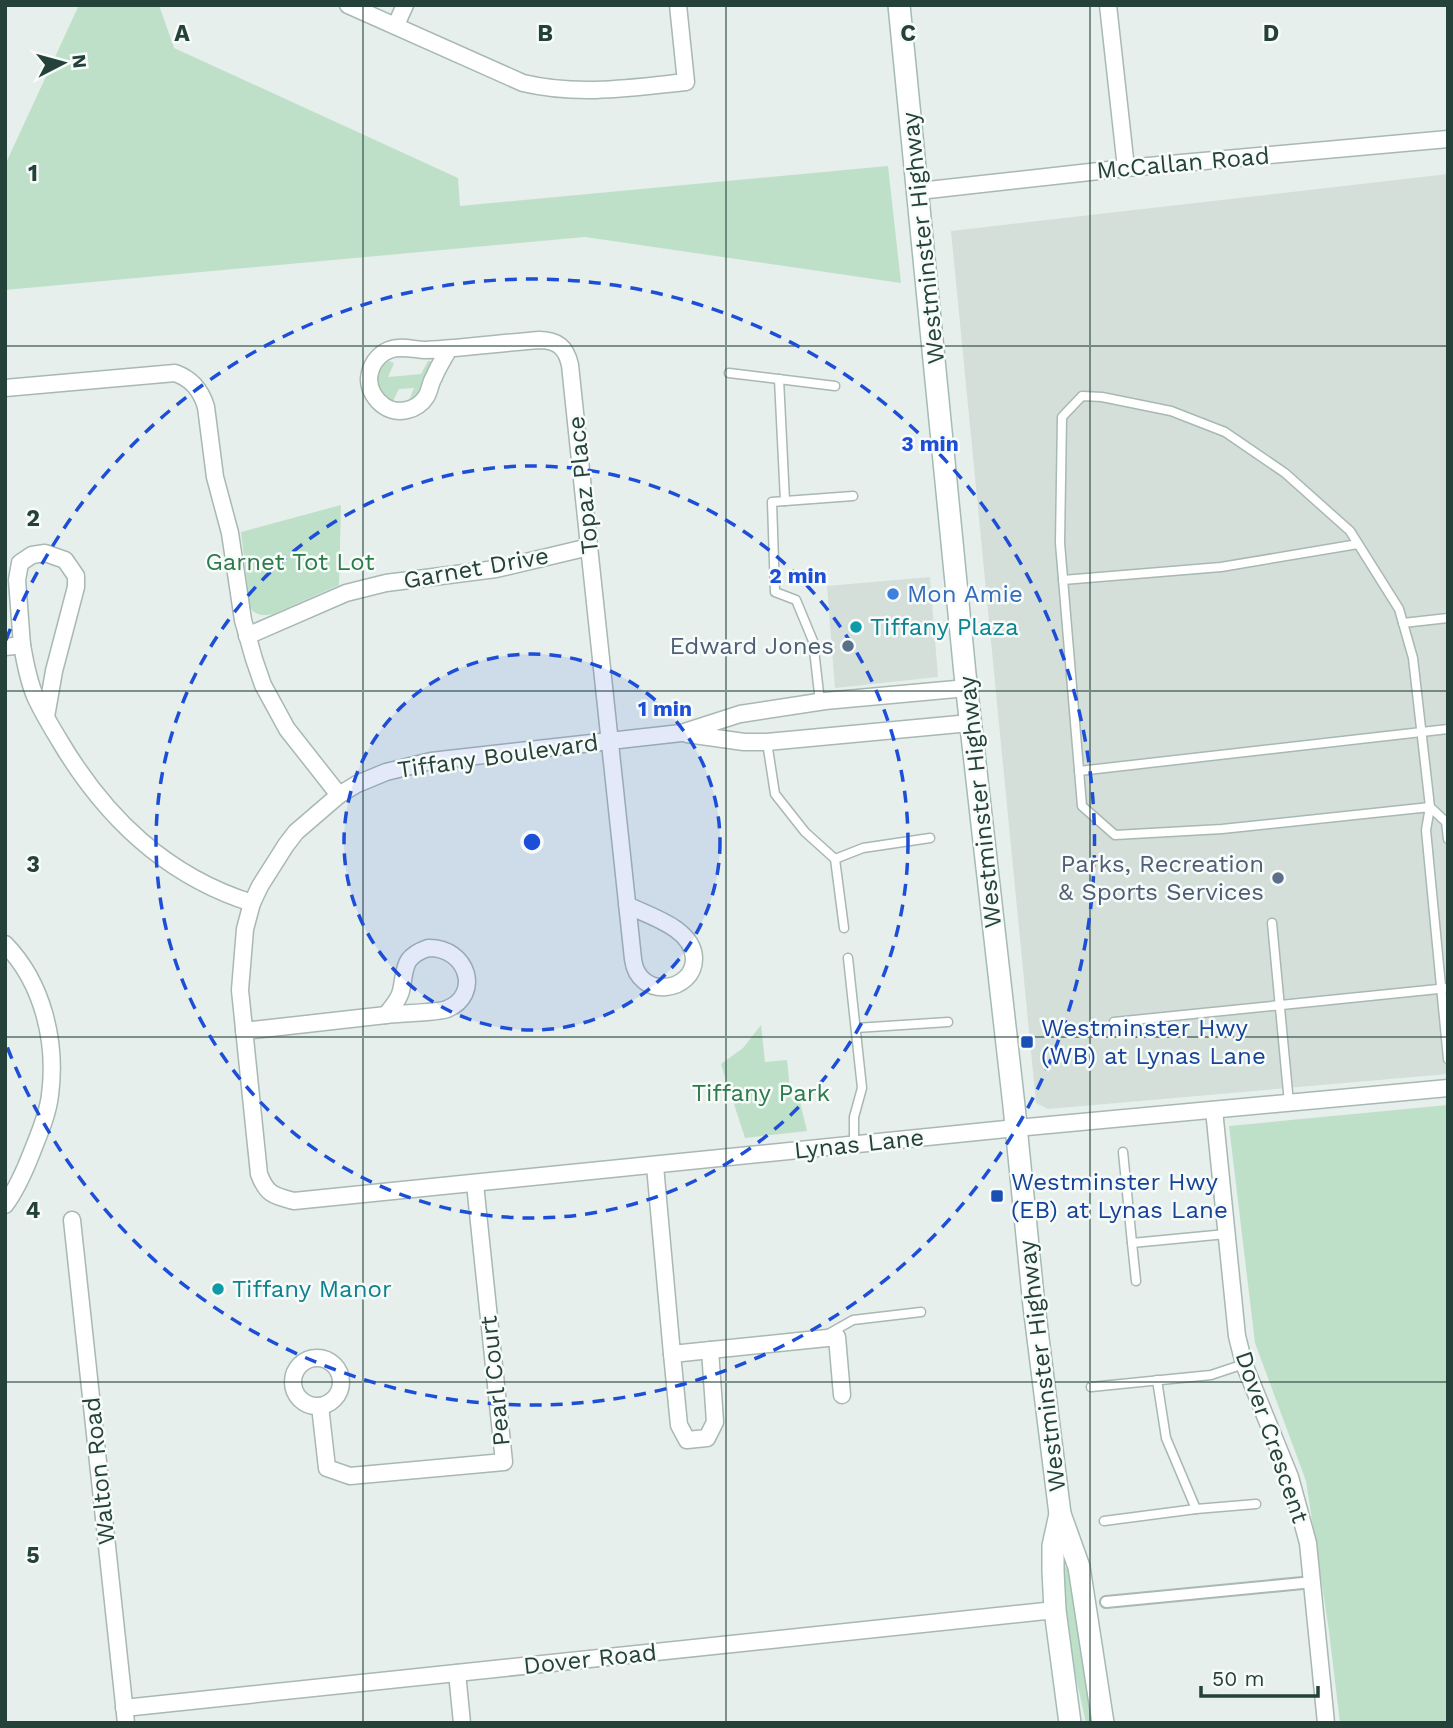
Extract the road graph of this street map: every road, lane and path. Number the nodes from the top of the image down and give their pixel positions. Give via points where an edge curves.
1 (348, 5) edge
2 (405, 5) edge
3 (678, 5) edge
4 (899, 5) edge
5 (1108, 5) edge
6 (396, 25) junction
7 (1448, 139) edge
8 (1125, 168) junction
9 (919, 191) junction
10 (449, 349) junction
11 (729, 373) dead end
12 (779, 379) junction
13 (835, 386) dead end
14 (5, 388) edge
15 (853, 496) dead end
16 (785, 501) junction
17 (1358, 544) junction
18 (589, 547) junction
19 (1063, 580) junction
20 (1448, 618) edge
21 (1403, 622) junction
22 (247, 636) junction
23 (22, 645) junction
24 (5, 646) edge
25 (967, 688) junction
26 (820, 702) junction
27 (46, 717) junction
28 (970, 723) junction
29 (1448, 729) edge
30 (1421, 732) junction
31 (681, 733) junction
32 (610, 740) junction
33 (767, 741) junction
34 (1079, 771) junction
35 (339, 796) junction
36 (1430, 807) junction
37 (930, 838) dead end
38 (1448, 839) edge
39 (835, 859) junction
40 (252, 904) junction
41 (627, 905) junction
42 (1272, 923) dead end
43 (844, 929) dead end
44 (5, 944) edge
45 (848, 958) dead end
46 (1445, 988) edge
47 (1280, 1005) junction
48 (386, 1015) junction
49 (948, 1022) dead end
50 (1114, 1022) dead end
51 (856, 1028) junction
52 (244, 1031) junction
53 (1448, 1059) edge
54 (1448, 1088) edge
55 (1289, 1103) junction
56 (1214, 1110) junction
57 (1016, 1128) junction
58 (854, 1144) junction
59 (1123, 1152) dead end
60 (655, 1166) junction
61 (475, 1184) junction
62 (272, 1195) joint
63 (5, 1205) edge
64 (72, 1220) dead end
65 (1226, 1234) junction
66 (1132, 1243) junction
67 (1136, 1281) dead end
68 (921, 1312) dead end
69 (824, 1336) junction
70 (710, 1350) junction
71 (672, 1354) junction
72 (1244, 1364) junction
73 (1157, 1380) junction
74 (1091, 1387) dead end
75 (842, 1395) dead end
76 (320, 1406) dead end
77 (1256, 1504) dead end
78 (1196, 1509) junction
79 (1060, 1514) junction
80 (1104, 1521) dead end
81 (1313, 1582) junction
82 (1106, 1602) dead end
83 (1055, 1610) junction
84 (457, 1673) junction
85 (125, 1715) edge
86 (462, 1723) edge
87 (1070, 1723) edge
88 (1103, 1723) edge
89 (1326, 1723) edge

1 - 6 street
2 - 6 street
3 - 6 street via 686,82 585,92 543,88 500,74
4 - 9 main road, Westminster Highway
5 - 8 street
7 - 8 street, McCallan Road
8 - 9 street, McCallan Road
9 - 25 main road, Westminster Highway
10 - 10 street, Topaz Place via 388,350 371,368 372,393 393,410 420,404
10 - 18 street, Topaz Place via 549,340 567,353
11 - 12 lane
12 - 13 lane
12 - 16 lane
14 - 22 street via 175,373 195,384 206,407
15 - 16 lane
16 - 26 lane via 772,502 775,592 796,600 809,631
17 - 19 lane via 1221,567
17 - 19 lane via 1350,531 1285,473 1225,432 1171,411 1082,396 1062,417
17 - 21 lane
18 - 22 street, Garnet Drive via 496,569 386,583 346,593
18 - 32 street, Topaz Place
19 - 34 lane
20 - 21 lane
21 - 30 lane
22 - 35 street via 264,685 287,730
23 - 24 street
23 - 27 street via 30,684
23 - 27 street via 20,563 32,555 58,556 69,564 77,580
25 - 26 street, Tiffany Boulevard
25 - 28 main road, Westminster Highway
26 - 31 street, Tiffany Boulevard via 740,714
27 - 40 street via 98,799 135,836 196,880
28 - 33 street, Tiffany Boulevard
28 - 57 main road, Westminster Highway
29 - 30 lane
30 - 34 lane
30 - 36 lane
31 - 32 street, Tiffany Boulevard
31 - 33 street, Tiffany Boulevard
32 - 35 street, Tiffany Boulevard via 411,765
32 - 41 street, Topaz Place
33 - 39 lane via 775,794 805,832
34 - 36 lane via 1082,806 1115,835
35 - 40 street, Tiffany Boulevard via 296,832
36 - 38 lane via 1446,822
36 - 46 lane via 1426,830
37 - 39 lane via 863,848
39 - 43 lane
40 - 52 street, Tiffany Boulevard via 241,964
41 - 41 street, Topaz Place via 634,968 642,981 654,988 681,981 694,964 690,943 681,932
42 - 47 lane
44 - 63 street via 30,976 43,1009 52,1064 45,1118
45 - 51 lane
46 - 47 lane
46 - 53 lane
47 - 50 lane
47 - 55 lane
48 - 48 street via 436,1012 455,1004 466,987 458,958 439,948 418,952 404,968 398,999
48 - 52 street
49 - 51 lane
51 - 58 lane via 862,1088 854,1117
52 - 62 street, Tiffany Boulevard via 259,1174
54 - 55 street, Lynas Lane
55 - 56 street, Lynas Lane
56 - 57 street, Lynas Lane
56 - 65 street, Dover Crescent
57 - 58 street, Lynas Lane
57 - 79 main road, Westminster Highway
58 - 60 street, Lynas Lane
59 - 66 lane
60 - 61 street, Lynas Lane
60 - 71 street
61 - 62 street, Lynas Lane via 294,1201
61 - 76 street, Pearl Court via 504,1462 350,1476 327,1468
64 - 85 street, Walton Road
65 - 66 lane
65 - 72 street, Dover Crescent
66 - 67 lane
68 - 69 lane via 853,1320
69 - 70 street
69 - 75 street via 837,1336
70 - 71 street
70 - 71 street via 715,1422 707,1438 687,1440 679,1425
72 - 73 lane via 1211,1375
72 - 81 street, Dover Crescent via 1290,1477
73 - 74 lane
73 - 78 lane via 1166,1438
77 - 78 lane
78 - 80 lane
79 - 83 main road, Westminster Highway via 1053,1546
79 - 88 main road, Westminster Highway via 1079,1567
81 - 82 street
81 - 89 street, Dover Crescent
83 - 84 street, Dover Road
83 - 87 main road, Westminster Highway
84 - 85 street, Dover Road
84 - 86 street

